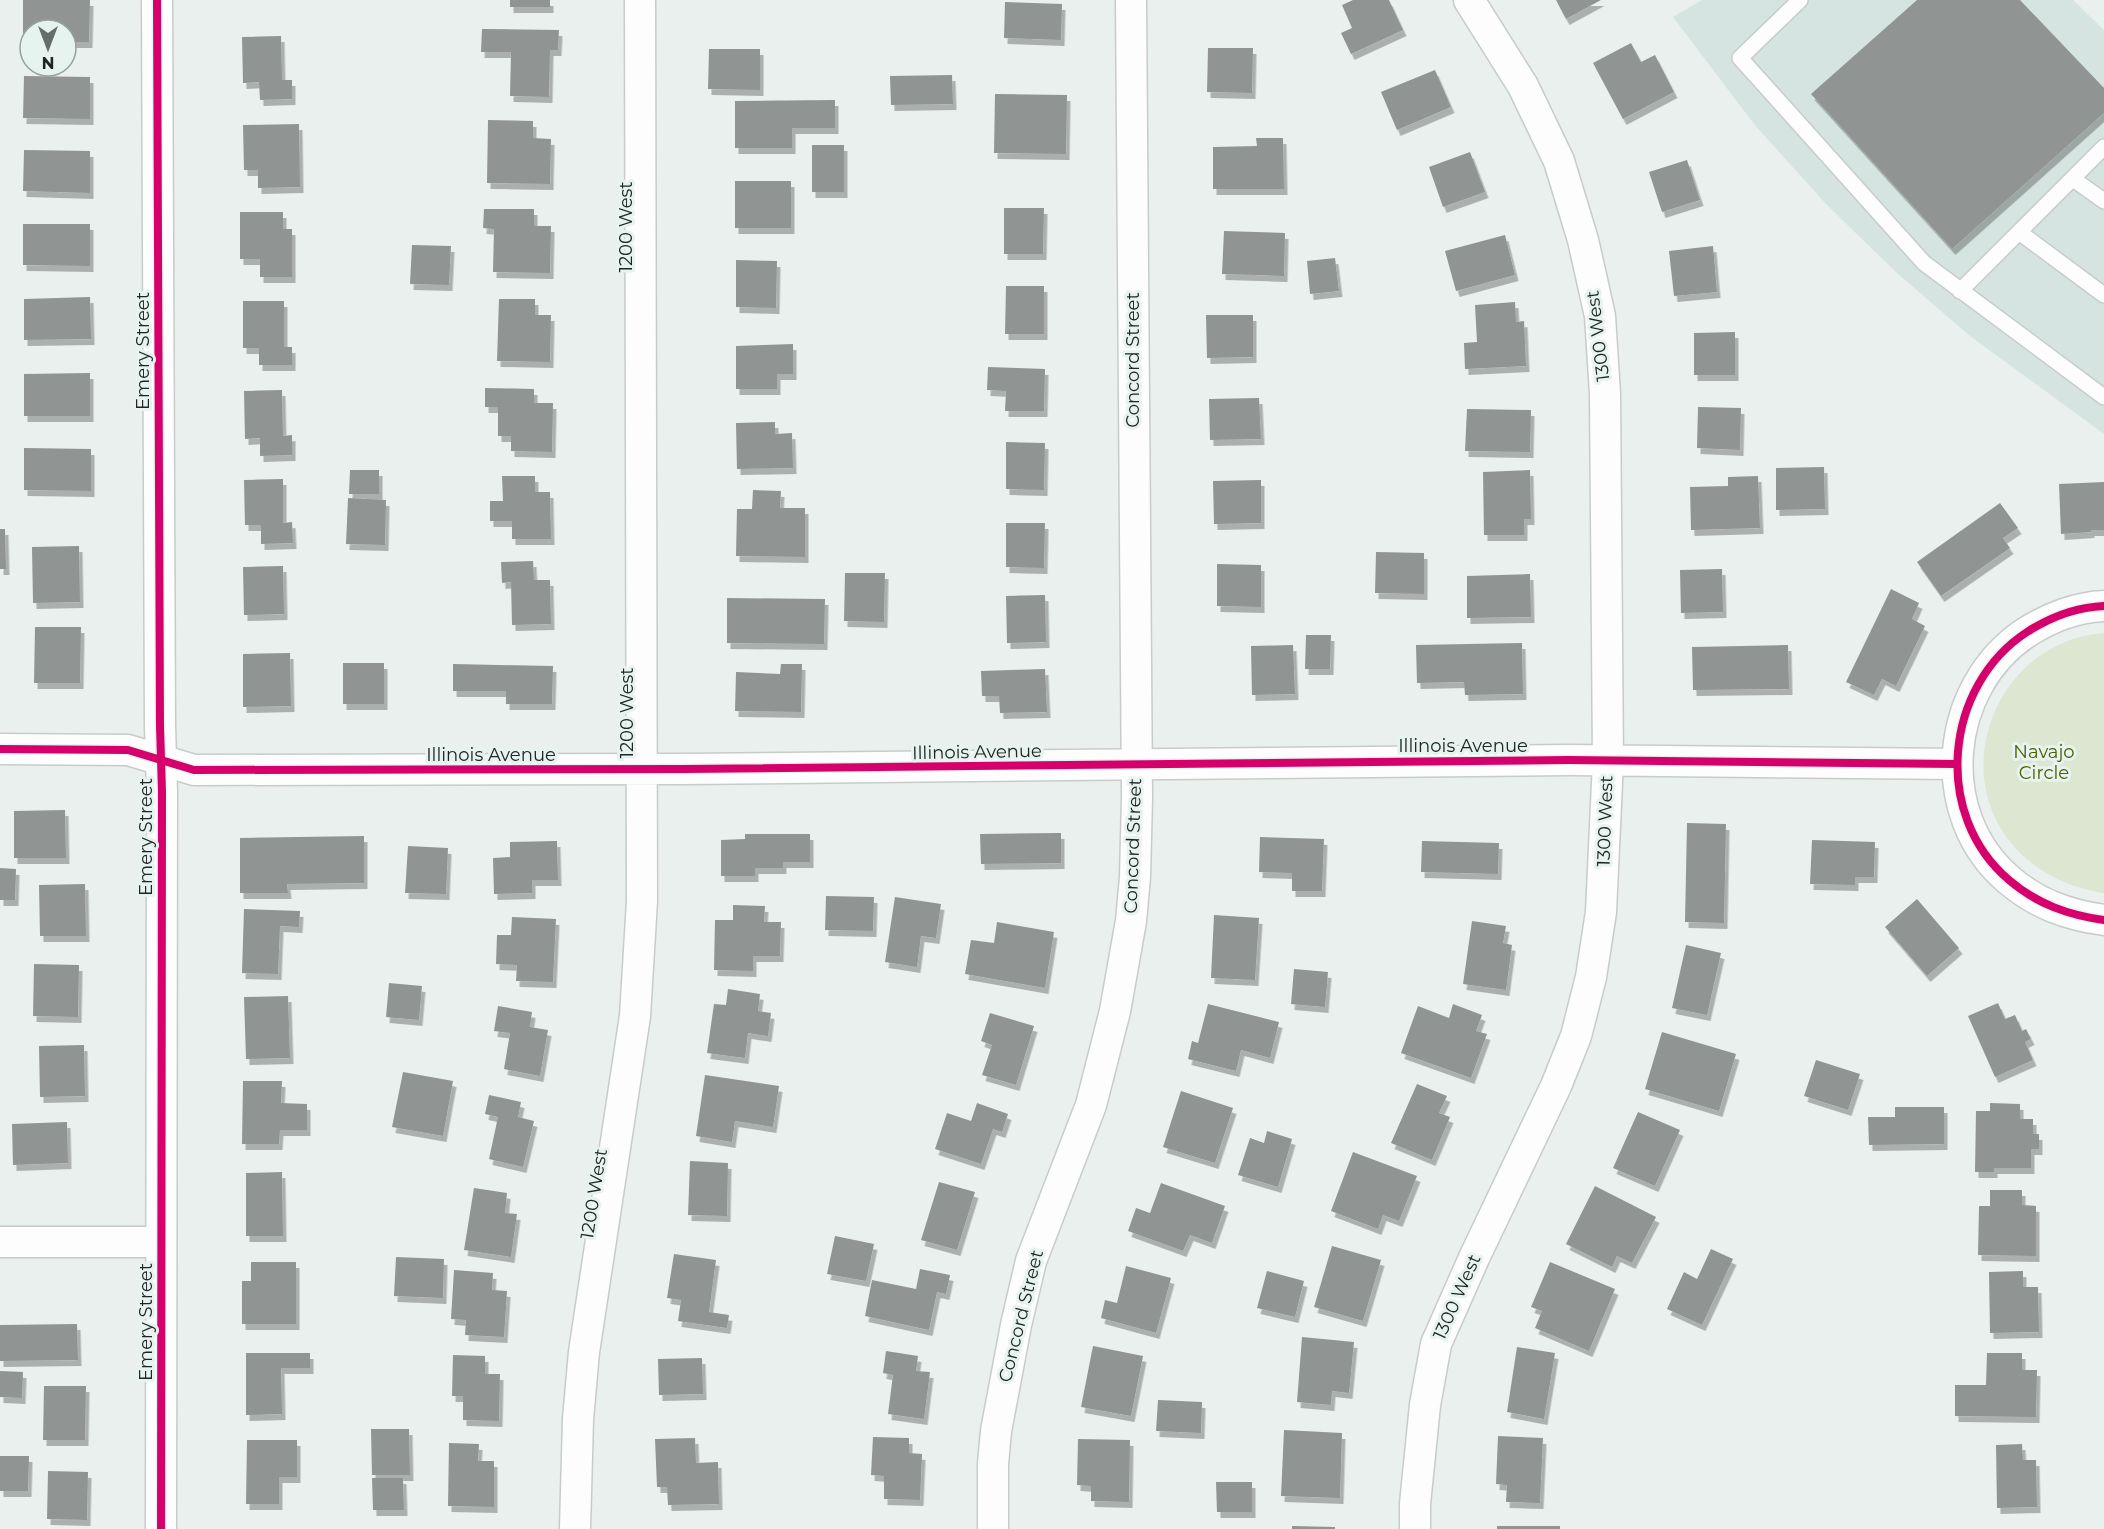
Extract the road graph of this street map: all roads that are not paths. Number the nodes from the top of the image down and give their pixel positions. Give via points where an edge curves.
1 (157, 0) edge
2 (640, 0) edge
3 (1131, 0) edge
4 (1469, 0) edge
5 (1800, 0) edge
6 (2104, 147) edge
7 (2073, 178) junction
8 (2104, 201) edge
9 (2019, 232) junction
10 (1960, 291) junction
11 (2104, 294) edge
12 (2104, 397) edge
13 (2104, 606) edge
14 (0, 749) edge
15 (160, 759) junction
16 (1608, 761) junction
17 (1957, 764) junction
18 (1135, 765) junction
19 (642, 770) junction
20 (2104, 920) edge
21 (0, 1242) edge
22 (161, 1242) junction
23 (161, 1529) edge
24 (575, 1529) edge
25 (993, 1529) edge
26 (1415, 1529) edge

1 - 15 street, Emery Street
2 - 19 street, 1200 West
3 - 18 street, Concord Street
4 - 16 street, 1300 West via 1523,86 1559,161 1600,316 1605,394
5 - 10 lane via 1740,58 1909,248
6 - 7 lane
7 - 8 lane
7 - 9 lane
9 - 10 lane
9 - 11 lane
10 - 12 lane
13 - 17 street via 2040,623 1995,660 1977,684 1965,711
14 - 15 street, Illinois Avenue via 129,750
15 - 19 street, Illinois Avenue via 194,770
15 - 22 street, Emery Street
16 - 17 street, Illinois Avenue
16 - 18 street, Illinois Avenue
16 - 26 street, 1300 West via 1601,912 1591,977 1576,1036 1556,1086 1436,1344 1425,1405
17 - 20 street via 1965,815 1990,860 2007,879 2051,907 2075,916
18 - 19 street, Illinois Avenue
18 - 25 street, Concord Street via 1135,877 1124,965 1091,1104 1032,1261 1016,1325 996,1431
19 - 24 street, 1200 West via 642,902 635,1016 585,1352 578,1419
21 - 22 street
22 - 23 street, Emery Street

